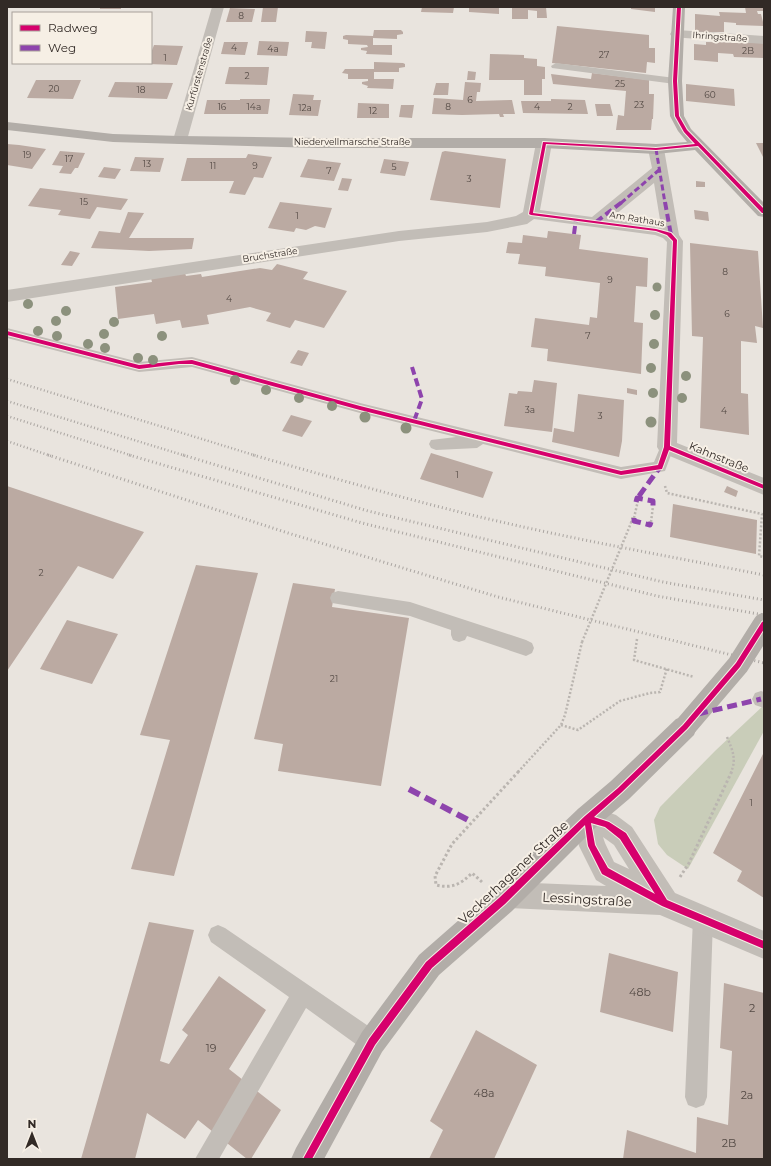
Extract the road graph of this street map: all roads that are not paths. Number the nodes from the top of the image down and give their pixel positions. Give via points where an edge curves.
1 (218, 7) edge
2 (679, 7) edge
3 (677, 34) junction
4 (764, 40) edge
5 (556, 66) dead end
6 (675, 81) junction
7 (7, 126) edge
8 (180, 140) junction
9 (544, 143) junction
10 (698, 145) junction
11 (656, 149) junction
12 (659, 170) junction
13 (764, 212) edge
14 (531, 214) junction
15 (596, 222) junction
16 (671, 235) junction
17 (7, 296) edge
18 (7, 334) edge
19 (493, 440) junction
20 (436, 444) dead end
21 (667, 447) junction
22 (764, 487) edge
23 (338, 598) dead end
24 (764, 624) edge
25 (526, 648) dead end
26 (587, 818) junction
27 (506, 898) junction
28 (665, 903) junction
29 (703, 919) junction
30 (218, 935) dead end
31 (764, 945) edge
32 (303, 994) junction
33 (372, 1042) junction
34 (696, 1097) dead end
35 (206, 1159) edge
36 (307, 1159) edge

1 - 8 street, Kurfürstenstraße
2 - 3 street
3 - 4 street, Ihringstraße
3 - 6 street
5 - 6 lane
6 - 10 street via 677,116 685,131
7 - 8 street, Niedervellmarsche Straße via 113,138
8 - 9 street, Niedervellmarsche Straße
9 - 11 street, Niedervellmarsche Straße
9 - 14 street
10 - 11 street, Niedervellmarsche Straße
10 - 13 street
11 - 12 street
12 - 15 street
12 - 16 street
14 - 15 street, Am Rathaus
14 - 17 street, Bruchstraße via 521,220 487,227 399,236
15 - 16 street, Am Rathaus via 660,231
16 - 21 street, Am Rathaus via 675,241 675,251
18 - 19 lane via 139,367 192,362
19 - 20 lane
19 - 21 lane via 621,473 660,467
21 - 22 street, Kahnstraße
23 - 25 lane via 410,609 459,630
24 - 26 street, Veckerhagener Straße, bridge via 738,665 685,727
26 - 27 street, Veckerhagener Straße
26 - 28 street, Lessingstraße via 592,846 605,871
27 - 28 street, Lessingstraße
27 - 33 street, Veckerhagener Straße via 429,965
28 - 29 street, Lessingstraße
29 - 31 street, Lessingstraße
29 - 34 lane
30 - 32 lane
32 - 33 lane
32 - 35 lane
33 - 36 street, Veckerhagener Straße

